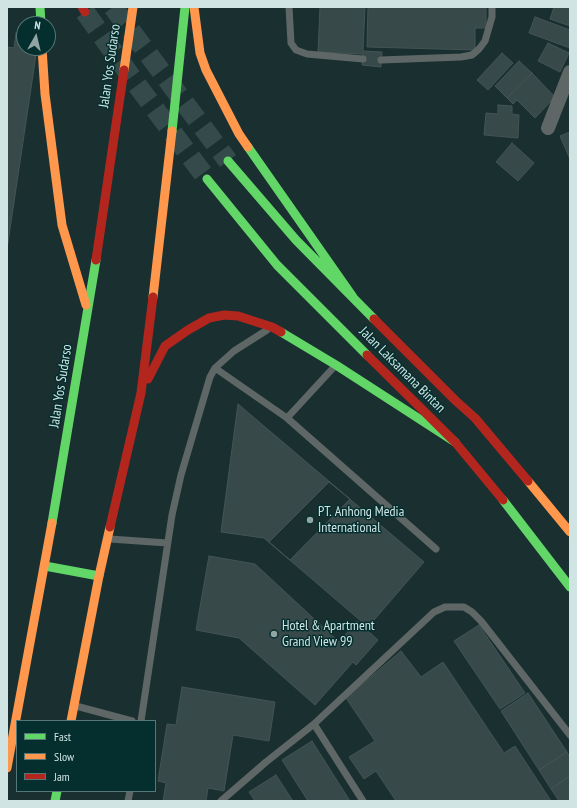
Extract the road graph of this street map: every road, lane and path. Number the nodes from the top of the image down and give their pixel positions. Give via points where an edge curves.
1 (133, 7) edge
2 (185, 7) edge
3 (194, 7) edge
4 (290, 7) edge
5 (492, 7) edge
6 (43, 56) edge
7 (363, 59) dead end
8 (381, 60) dead end
9 (570, 72) edge
10 (548, 128) dead end
11 (228, 161) tunnel mouth
12 (206, 179) tunnel mouth
13 (353, 297) junction
14 (88, 312) junction
15 (272, 327) junction
16 (336, 365) junction
17 (215, 368) junction
18 (141, 393) junction
19 (287, 418) junction
20 (455, 442) junction
21 (570, 532) edge
22 (108, 539) junction
23 (167, 543) junction
24 (436, 549) dead end
25 (45, 566) junction
26 (99, 576) junction
27 (570, 587) edge
28 (74, 705) junction
29 (16, 720) edge
30 (16, 720) edge
31 (71, 720) edge
32 (128, 720) edge
33 (140, 720) edge
34 (314, 724) junction
35 (570, 735) edge
36 (7, 768) edge
37 (223, 800) edge
38 (362, 801) edge

1 - 14 main road, Jalan Yos Sudarso
2 - 18 main road
3 - 13 main road via 200,53 206,70 239,134
4 - 7 lane via 291,43 296,50 307,54
5 - 8 lane via 485,41 472,55
6 - 14 main road via 62,225
9 - 10 street
11 - 13 main road, Jalan Laksamana Bintan via 296,240
12 - 20 main road, Jalan Laksamana Bintan via 277,266
13 - 21 main road, Jalan Laksamana Bintan via 475,418 518,475
14 - 25 main road, Jalan Yos Sudarso
15 - 16 main road
15 - 17 lane via 234,351
15 - 18 main road via 238,316 209,318 165,346
16 - 19 lane
16 - 20 main road
17 - 19 lane
17 - 23 lane via 210,377 181,475
18 - 22 main road
19 - 24 lane
20 - 27 main road, Jalan Laksamana Bintan via 500,489
22 - 23 lane
22 - 26 main road
23 - 33 lane
25 - 26 main road
25 - 30 main road, Jalan Yos Sudarso
26 - 28 main road
28 - 31 main road
28 - 32 lane
29 - 36 main road, Jalan Yos Sudarso
34 - 35 lane via 434,612 455,606 468,609 481,621
34 - 37 lane
34 - 38 lane

